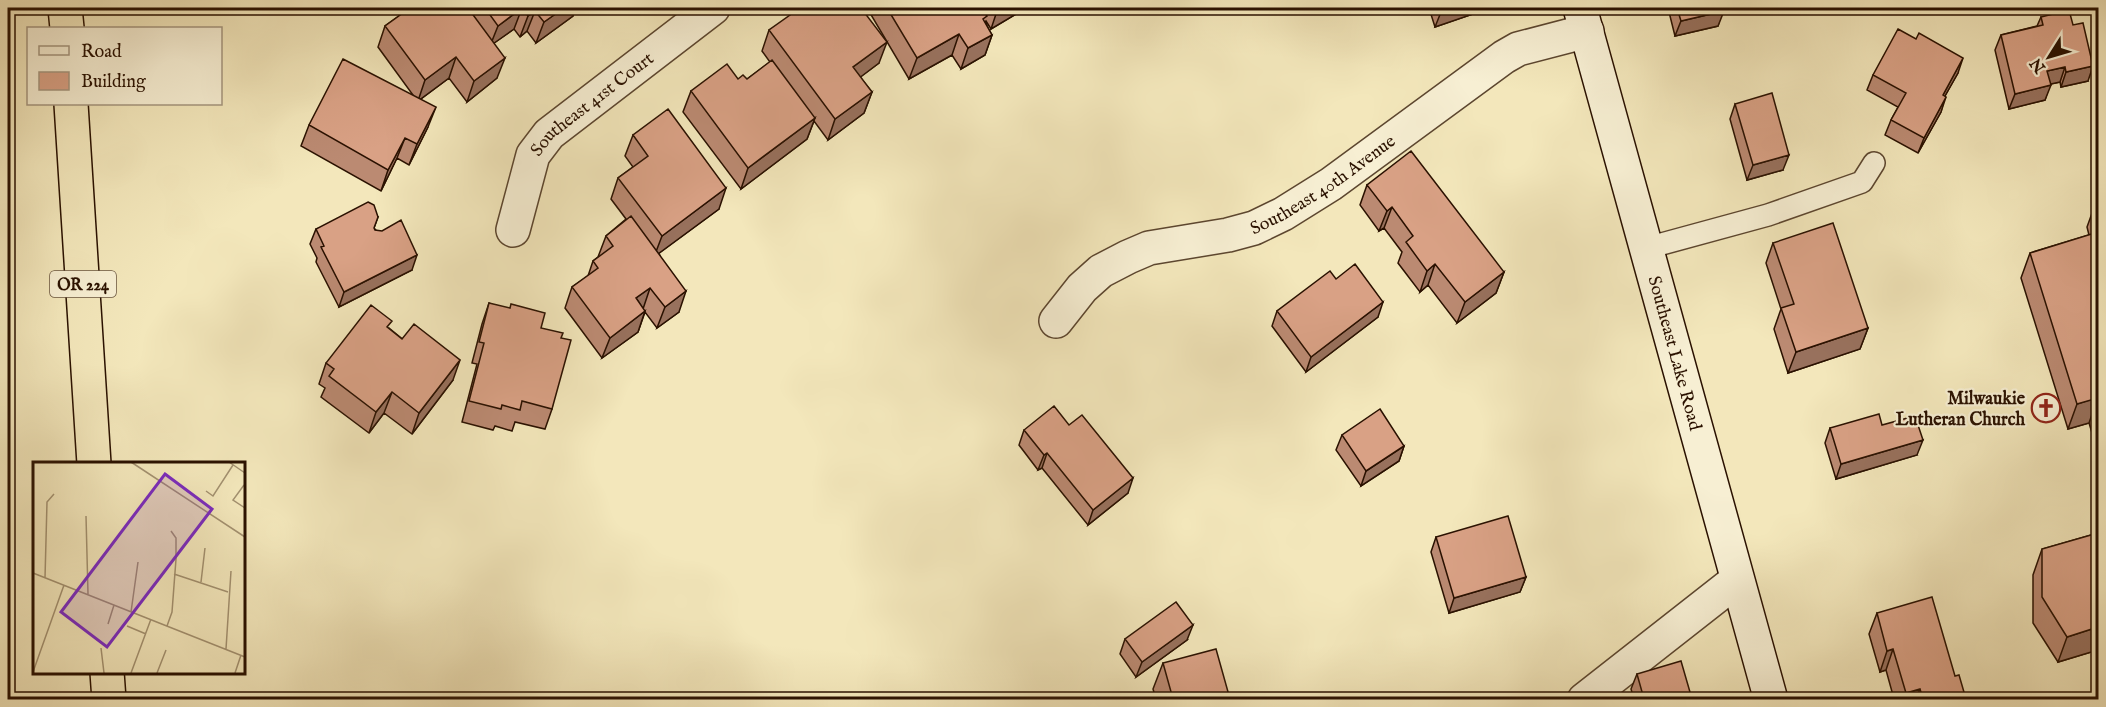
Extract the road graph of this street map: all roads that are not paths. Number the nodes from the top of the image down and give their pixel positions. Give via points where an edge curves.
1 (65, 8) edge
2 (713, 8) edge
3 (1583, 19) edge
4 (67, 27) edge
5 (71, 105) edge
6 (1874, 163) dead end
7 (513, 230) dead end
8 (1647, 248) junction
9 (1056, 321) dead end
10 (94, 462) edge
11 (1737, 580) junction
12 (107, 674) edge
13 (109, 699) edge
14 (1584, 699) edge
15 (1771, 699) edge

1 - 4 highway
2 - 7 street, Southeast 41st Court via 549,134 533,155
3 - 8 street, Southeast Lake Road
3 - 9 street, Southeast 40th Avenue via 1504,57 1341,177 1283,214 1228,235 1149,248 1101,271
5 - 10 highway, OR 224
6 - 8 lane via 1862,182 1768,215
8 - 11 street, Southeast Lake Road
11 - 14 street
11 - 15 street, Southeast Lake Road
12 - 13 highway

